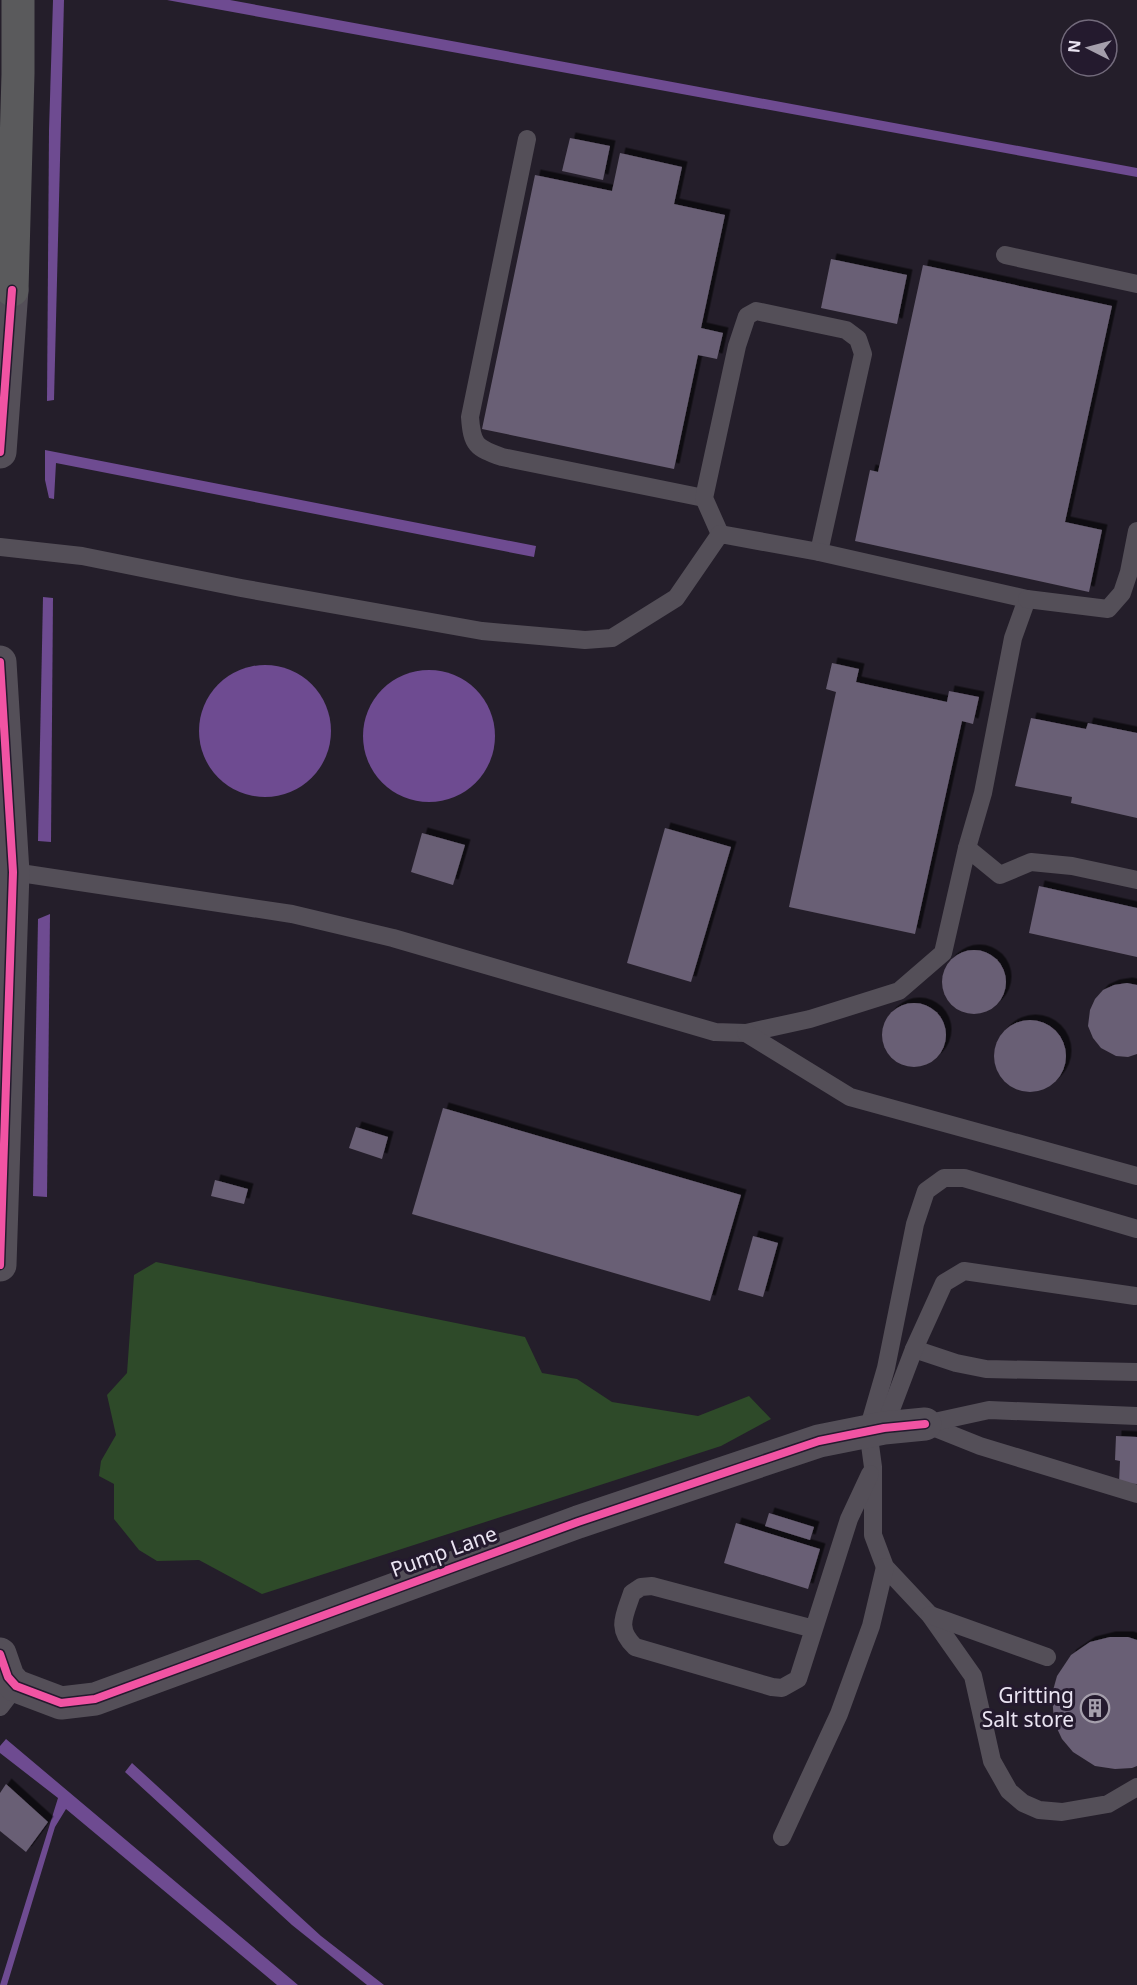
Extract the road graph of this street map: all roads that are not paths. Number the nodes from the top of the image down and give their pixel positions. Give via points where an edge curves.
1 (18, 0) edge
2 (18, 74) junction
3 (0, 103) edge
4 (527, 139) dead end
5 (1005, 255) dead end
6 (0, 261) edge
7 (1137, 284) edge
8 (12, 290) junction
9 (0, 452) edge
10 (704, 498) junction
11 (1137, 531) edge
12 (720, 534) junction
13 (0, 547) edge
14 (819, 552) junction
15 (1027, 599) junction
16 (0, 662) edge
17 (967, 848) junction
18 (6, 871) edge
19 (1137, 880) edge
20 (746, 1033) junction
21 (1137, 1176) edge
22 (1137, 1229) edge
23 (0, 1265) edge
24 (1135, 1296) dead end
25 (914, 1349) junction
26 (1137, 1372) edge
27 (1137, 1416) edge
28 (925, 1424) junction
29 (876, 1429) junction
30 (873, 1467) junction
31 (1137, 1494) edge
32 (885, 1567) junction
33 (930, 1615) junction
34 (813, 1629) junction
35 (0, 1654) edge
36 (1047, 1657) dead end
37 (8, 1696) edge
38 (1137, 1788) edge
39 (782, 1837) dead end

1 - 2 main road
2 - 3 main road
2 - 8 main road
4 - 10 lane via 470,417 471,437 480,449 502,457
5 - 7 lane
6 - 8 main road
8 - 9 street
10 - 12 lane
10 - 14 lane via 747,316 756,311 846,330 858,339 863,354
11 - 15 lane via 1122,593 1108,609
12 - 13 lane via 676,598 612,638 585,640 482,631 82,556
12 - 14 lane
14 - 15 lane
15 - 17 lane via 1013,638 983,793
16 - 18 street
17 - 19 lane via 1000,875 1032,862
17 - 20 lane via 943,953 899,991 810,1019
18 - 20 lane via 292,914 393,938 715,1032
18 - 23 street
20 - 21 lane via 850,1097
22 - 29 lane via 964,1178 945,1178 926,1191 915,1224
24 - 25 lane via 964,1271 944,1283
25 - 26 lane via 986,1369
25 - 29 lane
27 - 28 lane via 988,1410
28 - 29 street, Pump Lane
28 - 31 lane via 980,1446
29 - 30 lane
29 - 37 street, Pump Lane via 819,1441 578,1522 95,1699 61,1703
30 - 32 lane via 873,1535
30 - 34 lane via 849,1519
32 - 33 lane
32 - 39 lane via 871,1626 839,1714
33 - 36 lane
33 - 38 lane via 973,1676 992,1761 1009,1791 1023,1803 1039,1810 1062,1812 1108,1804
34 - 34 lane via 798,1679 782,1688 635,1647 622,1627 632,1593 652,1586
35 - 37 street, Pump Lane via 8,1677

